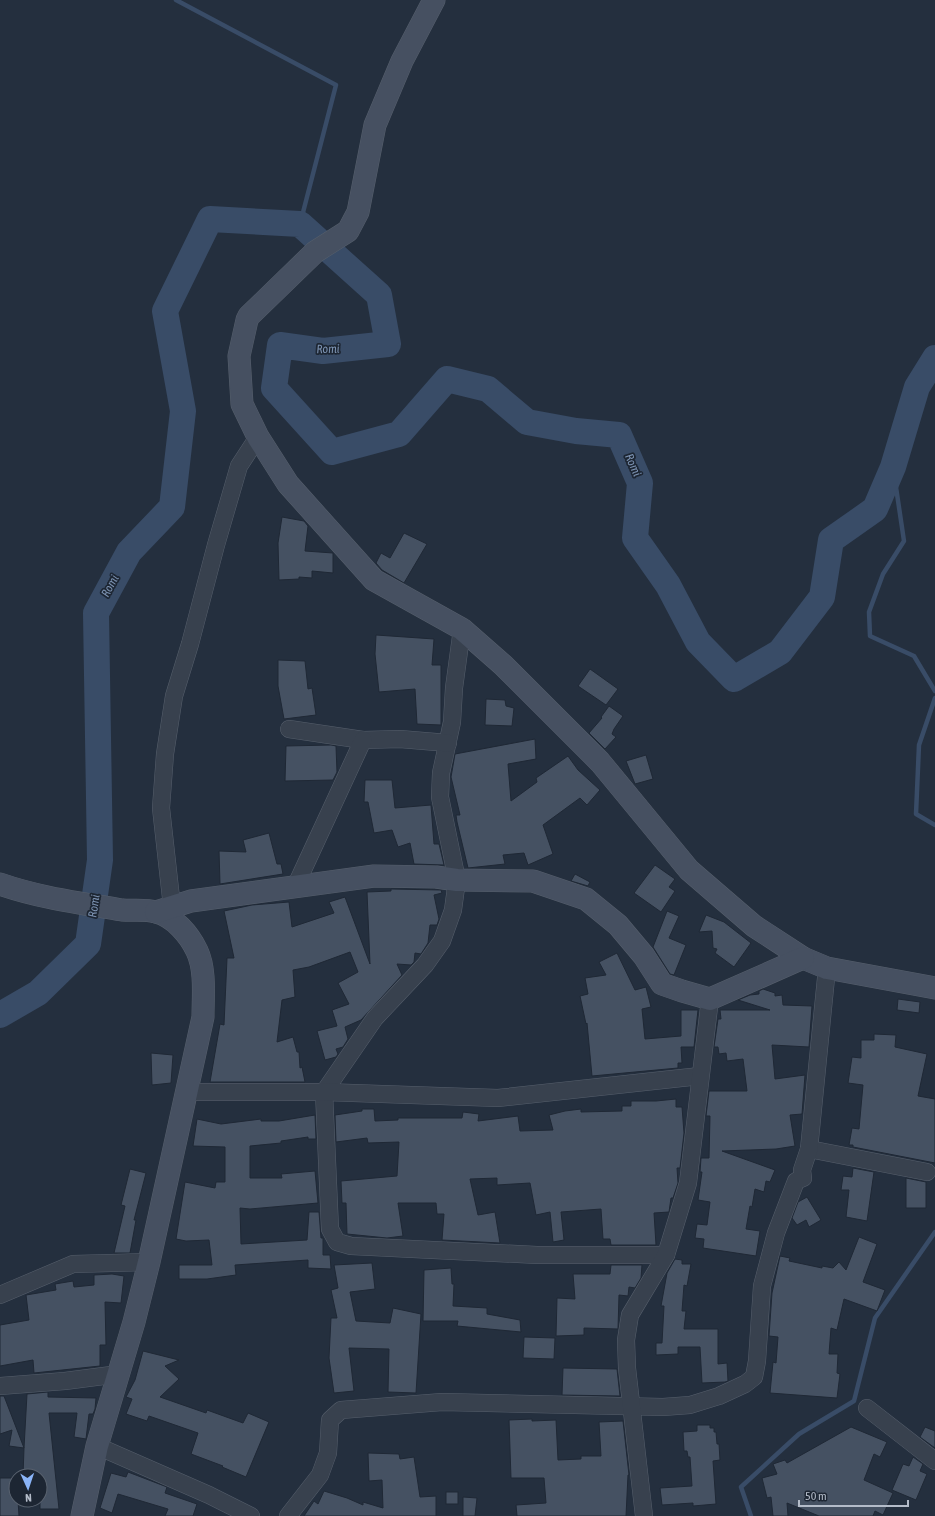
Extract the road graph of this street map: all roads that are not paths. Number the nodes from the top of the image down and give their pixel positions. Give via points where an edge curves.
1 (434, 0) edge
2 (258, 437) junction
3 (462, 629) junction
4 (289, 728) dead end
5 (363, 740) junction
6 (448, 743) junction
7 (457, 880) junction
8 (0, 884) edge
9 (296, 885) junction
10 (164, 909) junction
11 (803, 958) junction
12 (827, 968) junction
13 (932, 988) edge
14 (710, 999) junction
15 (700, 1076) junction
16 (186, 1092) junction
17 (324, 1092) junction
18 (809, 1150) junction
19 (927, 1172) dead end
20 (666, 1255) junction
21 (149, 1262) junction
22 (0, 1294) edge
23 (118, 1374) junction
24 (0, 1386) edge
25 (631, 1406) junction
26 (867, 1408) dead end
27 (97, 1446) junction
28 (935, 1461) edge
29 (82, 1516) edge
30 (251, 1516) edge
31 (288, 1516) edge
32 (644, 1516) edge

1 - 2 street via 402,61 375,125 358,212 348,232 315,252 250,316 246,324 239,356 242,404
2 - 3 street via 288,484 374,580
2 - 10 street via 240,466 174,696 165,754 161,808
3 - 6 street
3 - 11 street via 503,665 600,762 689,870 754,926
4 - 5 street
5 - 6 street
5 - 9 street
6 - 7 street via 441,773 440,797
7 - 9 street via 374,876
7 - 14 street via 533,881 586,900 618,924 644,956 662,984
7 - 17 street via 453,910 442,941 425,965 375,1018
8 - 10 street via 28,894 85,904 126,910
9 - 10 street via 191,901
10 - 16 street via 170,919 184,930 198,952 203,978 203,1017
11 - 12 street
11 - 14 street
12 - 13 street
12 - 18 street
14 - 15 street
15 - 17 street via 498,1098
15 - 20 street via 688,1183
16 - 17 street
16 - 21 street
17 - 20 street via 330,1229 337,1242 351,1246 537,1255
18 - 19 street
18 - 25 street via 802,1170 803,1178 796,1181 776,1233 762,1286 754,1377 739,1387 690,1405
20 - 25 street via 630,1315 626,1347
21 - 22 street via 73,1264
21 - 23 street
23 - 24 street
23 - 27 street
25 - 31 street via 442,1402 341,1410 330,1420 328,1453 320,1475
25 - 32 street
26 - 28 street
27 - 29 street
27 - 30 street

